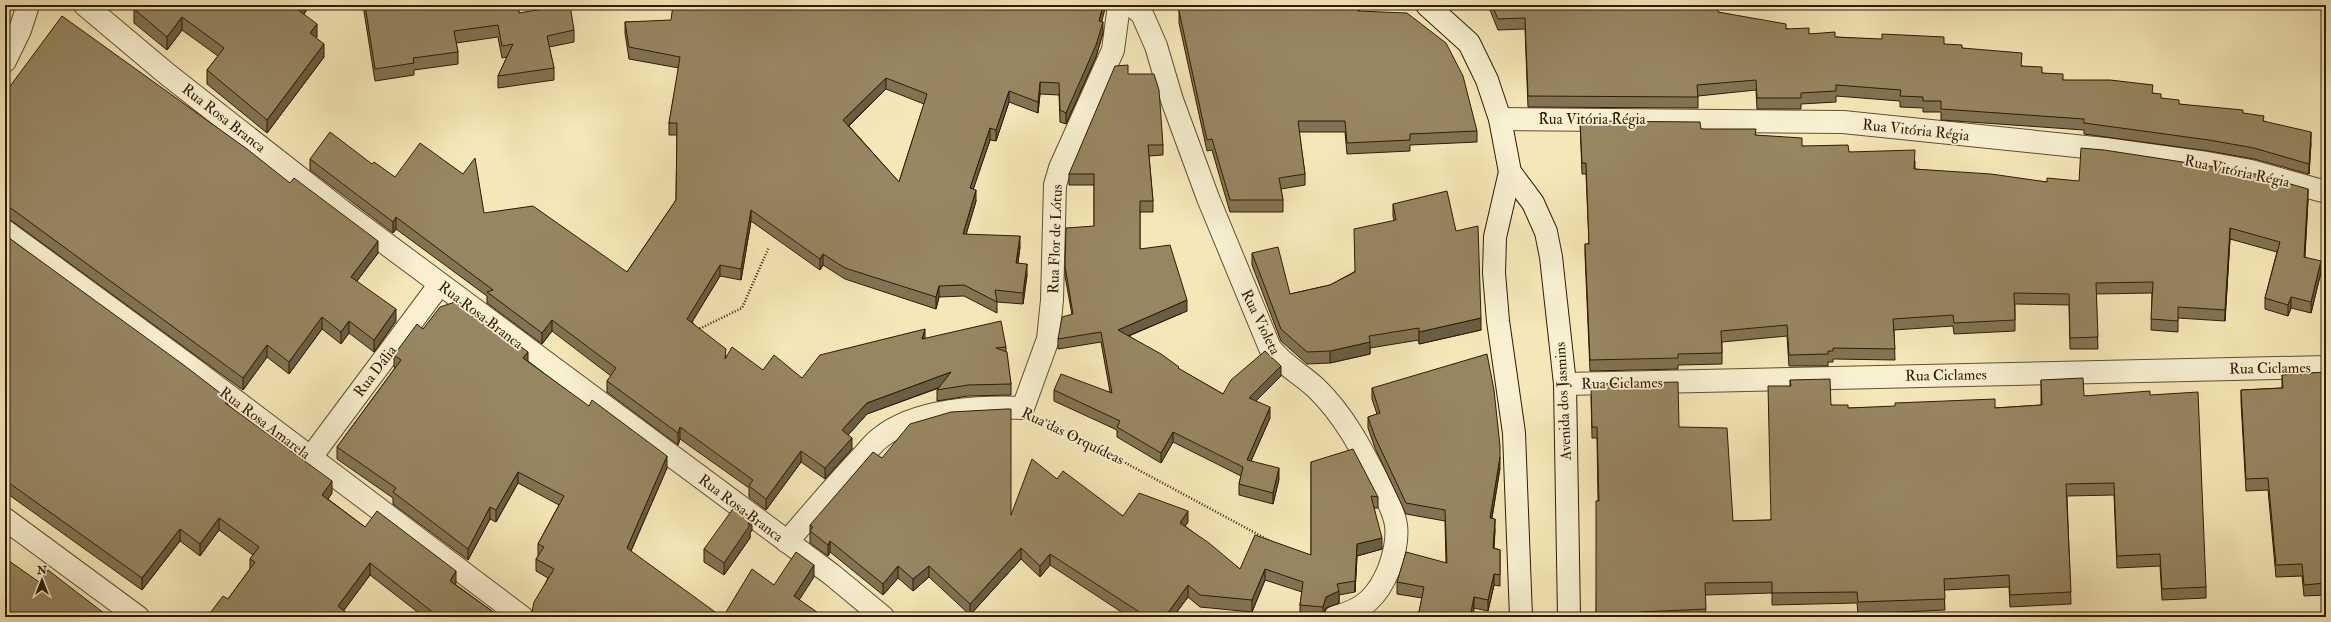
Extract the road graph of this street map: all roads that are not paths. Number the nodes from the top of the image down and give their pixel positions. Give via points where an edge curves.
1 (28, 5) edge
2 (85, 5) edge
3 (1119, 5) edge
4 (1131, 5) edge
5 (1427, 5) edge
6 (5, 61) edge
7 (1500, 119) junction
8 (1510, 172) junction
9 (2326, 192) edge
10 (5, 231) edge
11 (440, 284) junction
12 (2326, 367) edge
13 (1565, 384) junction
14 (1024, 408) joint
15 (311, 457) junction
16 (5, 519) edge
17 (787, 542) junction
18 (138, 617) edge
19 (522, 617) edge
20 (883, 617) edge
21 (1335, 617) edge
22 (1521, 617) edge
23 (1569, 617) edge

1 - 6 street via 20,30
2 - 11 street, Rua Rosa Branca via 173,79
3 - 14 street, Rua Flor de Lótus via 1113,50 1060,168 1055,185 1052,300 1048,339
4 - 21 street, Rua Violeta via 1142,14 1156,46 1172,100 1208,198 1270,348 1280,360 1315,387 1339,412 1391,508 1397,538 1385,579 1374,598
5 - 7 street, Avenida dos Jasmins via 1469,43 1488,80
7 - 8 street, Avenida dos Jasmins
7 - 9 street, Rua Vitória Régia via 1843,122 2207,162 2251,171
8 - 13 street, Avenida dos Jasmins via 1533,203 1546,232
8 - 22 street, Avenida dos Jasmins via 1495,237 1494,274 1514,433
10 - 15 street, Rua Rosa Amarela
11 - 15 street, Rua Dália
11 - 17 street, Rua Rosa Branca
12 - 13 street, Rua Ciclames
13 - 23 street, Avenida dos Jasmins
14 - 17 street, Rua das Orquídeas via 969,408 936,414 903,425 880,437
15 - 19 street, Rua Rosa Amarela
16 - 18 street
17 - 20 street, Rua Rosa Branca

